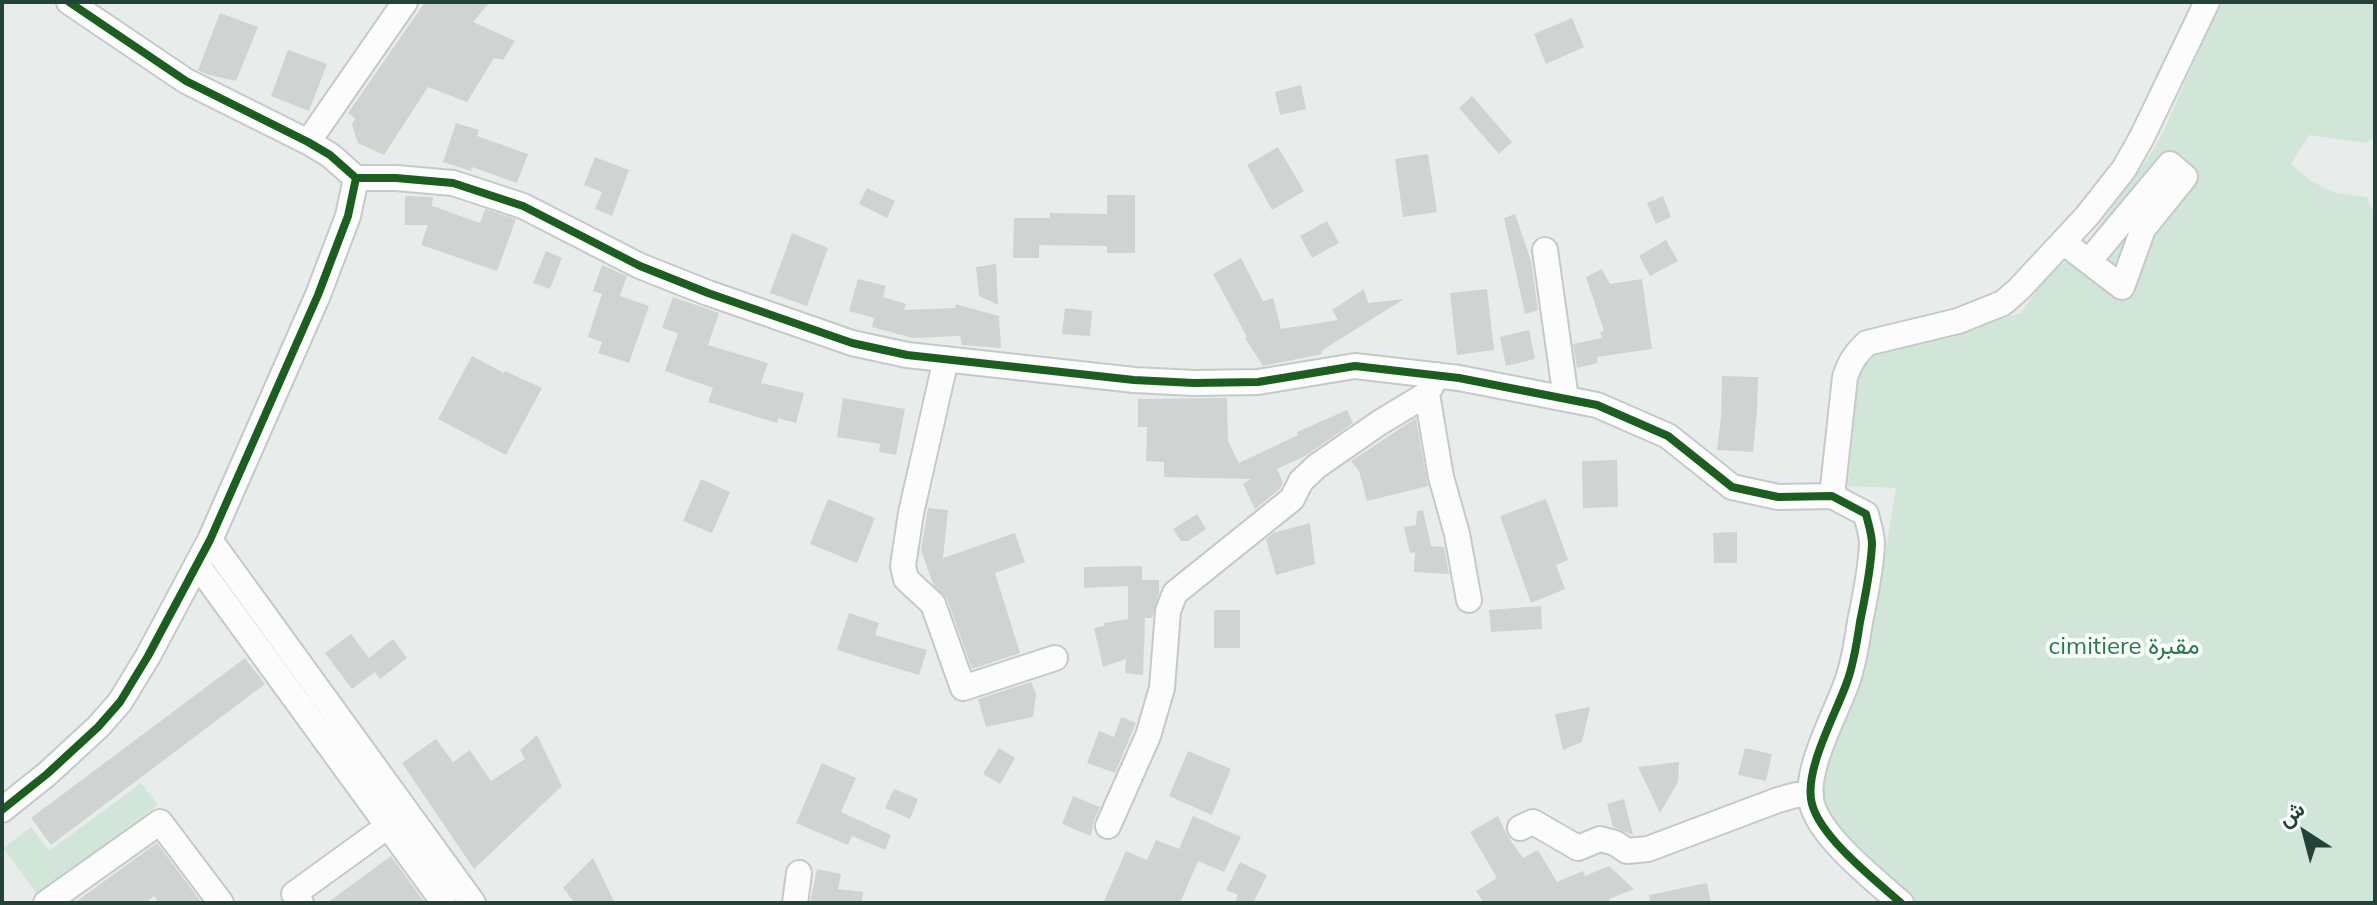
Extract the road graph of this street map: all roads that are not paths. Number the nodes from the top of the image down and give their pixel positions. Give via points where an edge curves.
1 (69, 2) edge
2 (405, 2) edge
3 (2207, 2) edge
4 (308, 142) junction
5 (356, 178) junction
6 (2063, 242) junction
7 (1545, 250) dead end
8 (2089, 261) junction
9 (946, 359) junction
10 (1432, 385) junction
11 (1566, 399) junction
12 (1832, 496) junction
13 (210, 540) junction
14 (197, 564) junction
15 (1469, 600) dead end
16 (1055, 658) dead end
17 (1811, 795) junction
18 (2, 810) edge
19 (388, 826) junction
20 (1108, 826) dead end
21 (1520, 828) dead end
22 (799, 873) dead end
23 (46, 903) edge
24 (221, 903) edge
25 (301, 903) edge
26 (444, 903) edge
27 (473, 903) edge
28 (795, 903) edge
29 (1901, 903) edge

1 - 4 street via 186,81
2 - 4 street
3 - 6 street via 2124,169
4 - 5 street
5 - 9 street via 453,183 523,206 640,266 708,293 852,343
5 - 13 street via 348,216 318,295
6 - 8 street
6 - 12 street via 2003,303 1958,321 1867,343 1857,352 1845,377
7 - 11 street
8 - 8 street via 2122,287 2143,229 2185,177 2170,164
9 - 10 street via 1194,383 1258,382 1355,366
9 - 16 street via 911,513 906,579 933,604 963,688
10 - 11 street
10 - 15 street via 1441,477
10 - 20 street via 1317,466 1292,499 1175,593 1168,611 1162,688 1148,736
11 - 12 street via 1597,405 1668,436 1732,487 1778,497
12 - 17 street via 1866,514 1872,541 1852,665 1814,767
13 - 14 street
13 - 27 street
14 - 18 street via 120,702 78,747
14 - 19 street
17 - 21 street via 1778,800 1648,849 1627,851 1600,839 1578,848 1533,822
17 - 29 street via 1833,840
19 - 25 street via 294,894
19 - 26 street
22 - 28 street
23 - 24 street via 160,822

